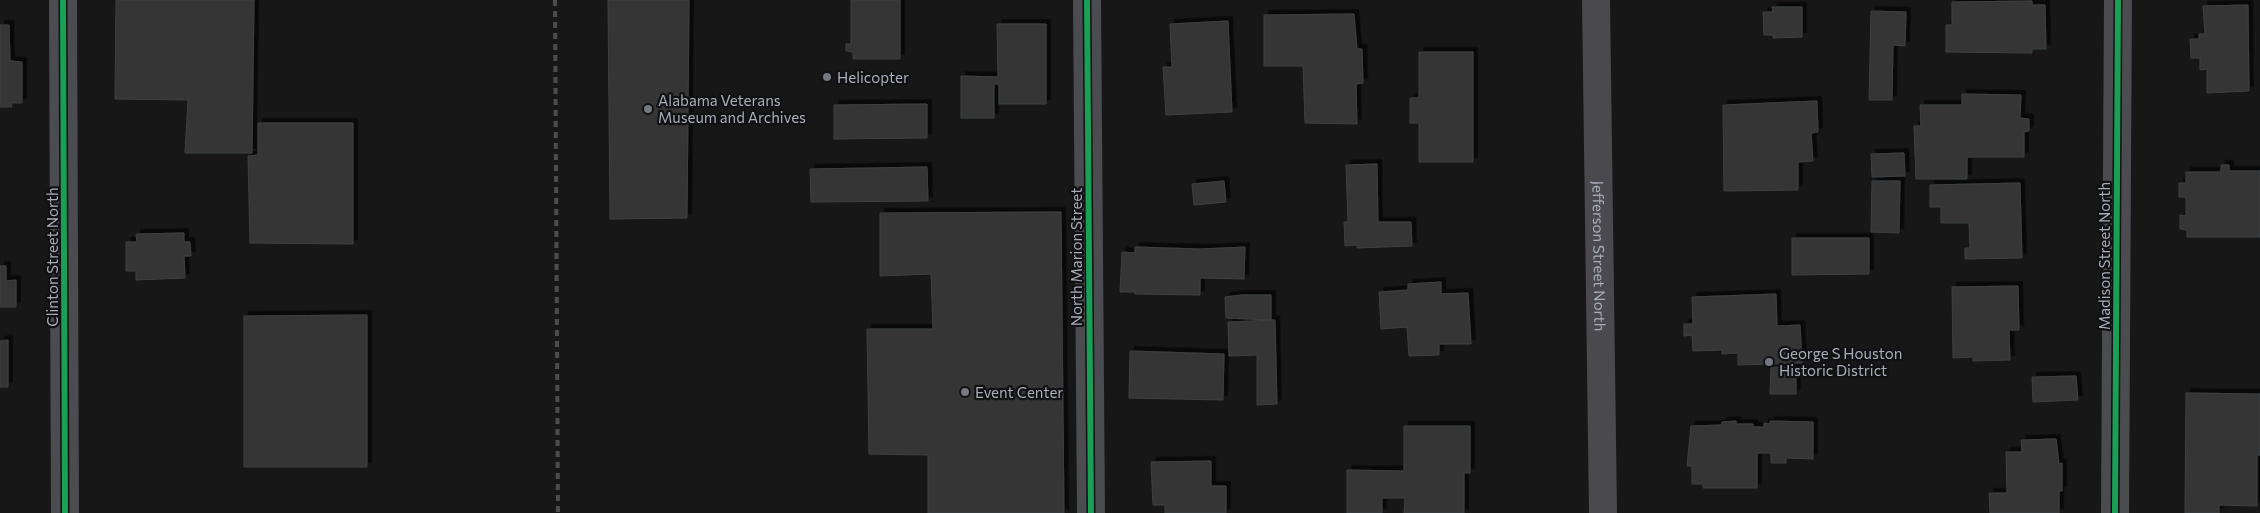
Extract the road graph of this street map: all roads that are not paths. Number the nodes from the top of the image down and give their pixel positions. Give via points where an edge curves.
1 (63, 0) edge
2 (1087, 0) edge
3 (1596, 0) edge
4 (2118, 0) edge
5 (65, 513) edge
6 (1091, 513) edge
7 (1603, 513) edge
8 (2115, 513) edge

1 - 5 street, Clinton Street North
2 - 6 street, North Marion Street
3 - 7 main road, Jefferson Street North
4 - 8 street, Madison Street North

